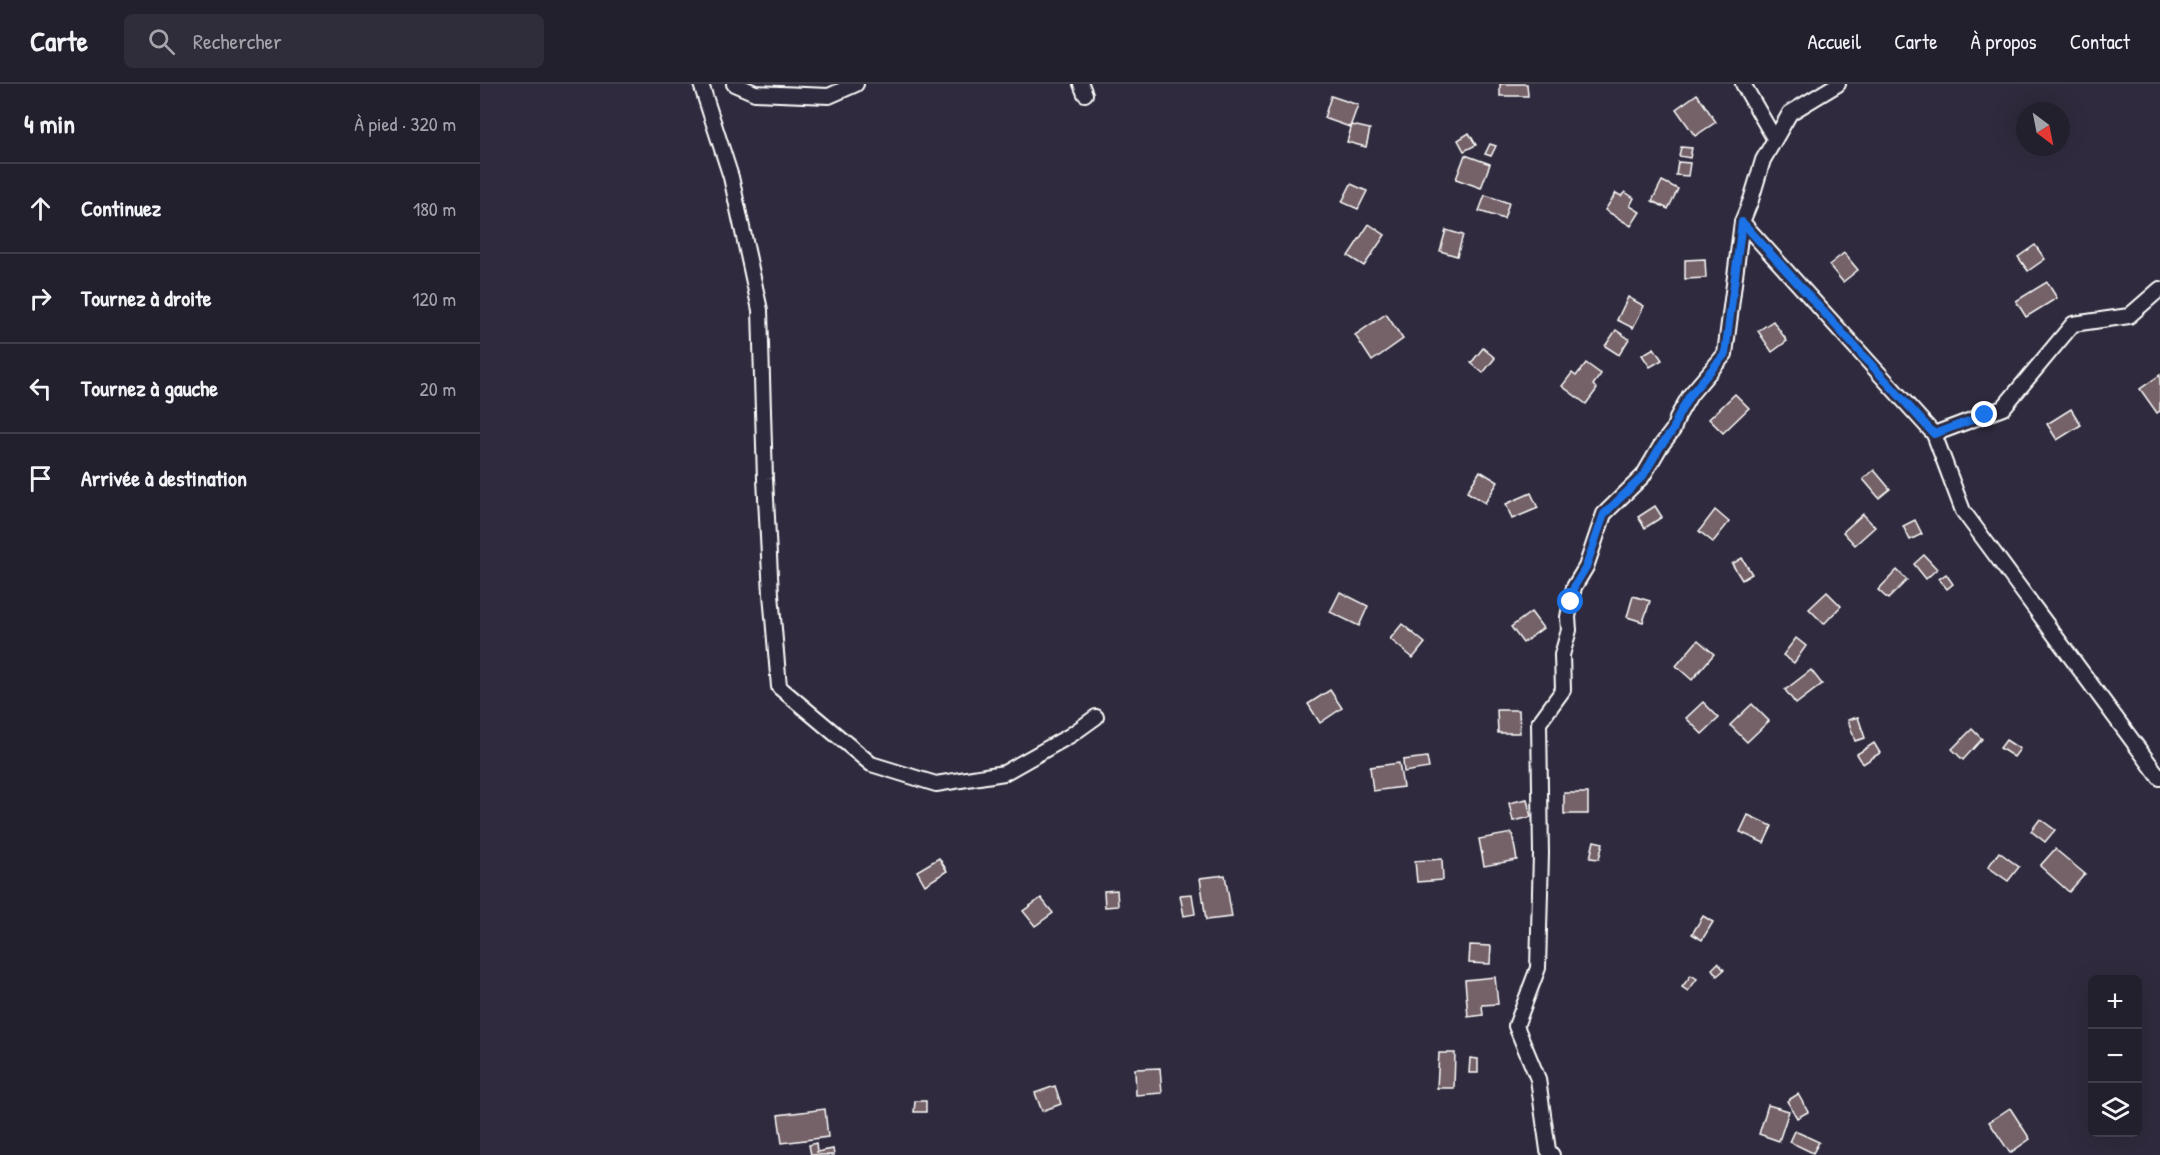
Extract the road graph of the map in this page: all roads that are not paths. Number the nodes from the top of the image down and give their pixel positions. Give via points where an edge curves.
1 (701, 84) edge
2 (734, 84) edge
3 (856, 84) edge
4 (1743, 84) edge
5 (1838, 84) edge
6 (1774, 138) junction
7 (1742, 222) junction
8 (2160, 289) edge
9 (1934, 434) junction
10 (1096, 717) dead end
11 (2160, 778) edge
12 (1552, 1155) edge

1 - 10 street via 731,177 760,310 765,478 779,687 871,764 936,784 1004,773
2 - 3 street via 755,93 829,96
4 - 6 street
5 - 6 street via 1790,113
6 - 7 street
7 - 9 street
7 - 12 street via 1725,354 1690,395 1643,476 1604,514 1586,567 1574,587 1562,655 1563,690 1539,723 1538,968 1516,1026 1538,1079 1548,1150
8 - 9 street via 2129,316 2073,324 2003,408
9 - 11 street via 1963,511

